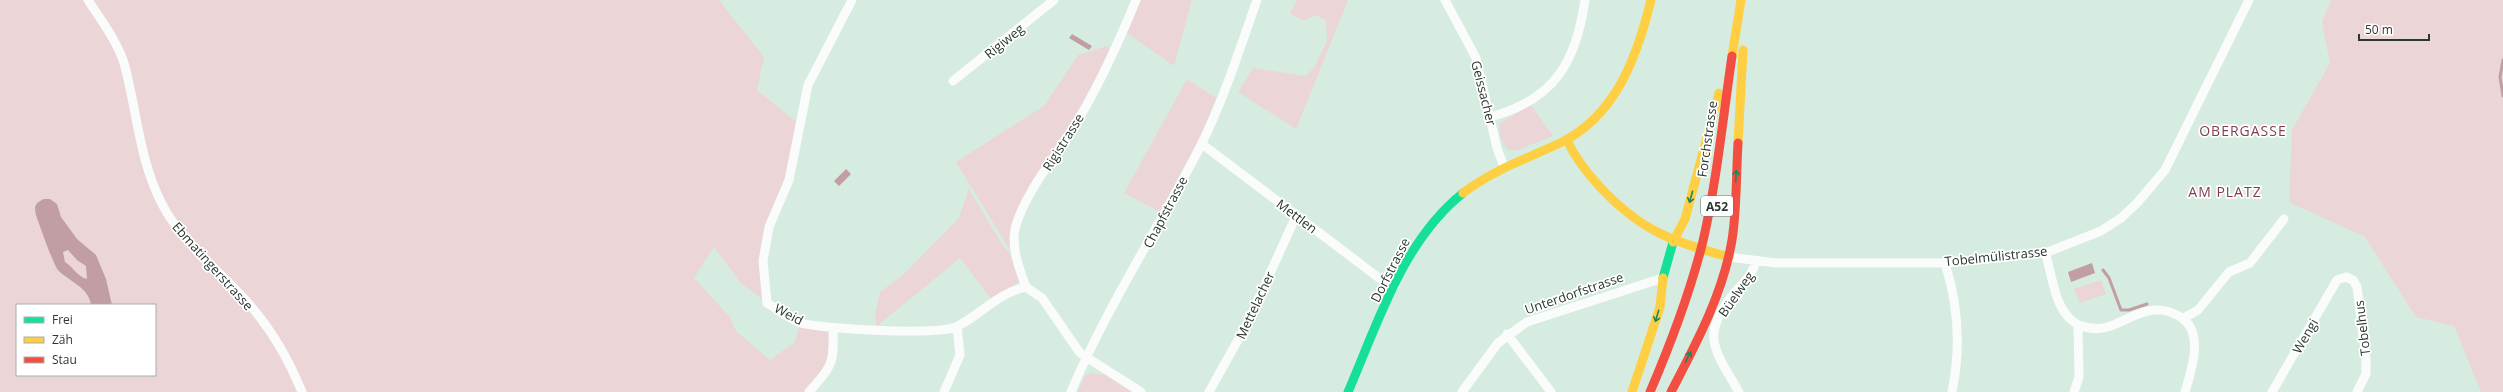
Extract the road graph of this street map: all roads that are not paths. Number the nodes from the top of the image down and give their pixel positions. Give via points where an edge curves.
1 (88, 0) edge
2 (852, 0) edge
3 (1054, 0) edge
4 (1136, 0) edge
5 (1257, 0) edge
6 (1446, 0) edge
7 (1585, 0) edge
8 (1651, 0) edge
9 (1741, 0) edge
10 (1748, 0) edge
11 (2249, 0) edge
12 (1745, 13) junction
13 (1734, 38) junction
14 (954, 81) dead end
15 (1490, 117) junction
16 (1567, 140) junction
17 (1202, 144) junction
18 (1504, 167) junction
19 (1296, 216) junction
20 (2284, 219) dead end
21 (1673, 242) junction
22 (2045, 253) junction
23 (1725, 256) junction
24 (1756, 261) junction
25 (1945, 262) junction
26 (1663, 278) junction
27 (2338, 280) joint
28 (1395, 286) junction
29 (1026, 287) junction
30 (2184, 318) junction
31 (2078, 325) junction
32 (957, 327) junction
33 (833, 328) junction
34 (1507, 334) junction
35 (1086, 357) junction
36 (302, 392) edge
37 (809, 392) edge
38 (944, 392) edge
39 (1071, 392) edge
40 (1141, 392) edge
41 (1209, 392) edge
42 (1348, 392) edge
43 (1462, 392) edge
44 (1551, 392) edge
45 (1632, 392) edge
46 (1650, 392) edge
47 (1657, 392) edge
48 (1671, 392) edge
49 (1739, 392) edge
50 (1952, 392) edge
51 (2074, 392) edge
52 (2185, 392) edge
53 (2272, 392) edge
54 (2357, 392) edge

1 - 36 street, Ebmatingerstrasse via 109,32 124,62 148,171 162,203 178,230 249,304 273,334
2 - 33 street, Weid via 808,85 789,180 770,227 763,261 767,303 800,323
3 - 14 street, Rigiweg
4 - 29 street, Rigistrasse via 1123,34 1081,115 1028,197 1016,226 1015,254
5 - 17 street, Chapfstrasse
6 - 15 street, Geissacher via 1476,58
7 - 15 street via 1574,50 1560,74 1547,88 1520,106
8 - 16 main road, Dorfstrasse via 1636,59 1622,86 1594,119
9 - 13 main road, Forchstrasse / A52
10 - 12 main road, Forchstrasse / A52
11 - 22 street, Tobelmülistrasse via 2175,152 2151,188 2121,218 2101,231
23 -> 12 main road via 1732,239
12 - 47 main road, Forchstrasse / A52 via 1723,168 1709,242 1684,325
13 -> 21 main road via 1685,219
13 - 46 main road, Forchstrasse / A52 via 1717,165 1703,239 1678,321
15 - 18 street, Geissacher
16 - 18 main road, Dorfstrasse
16 - 21 main road via 1579,162 1623,213 1650,232
17 - 19 street, Mettlen
17 - 35 street, Chapfstrasse
18 - 28 main road, Dorfstrasse via 1467,190 1441,214 1411,254
19 - 28 street, Mettlen via 1379,278
19 - 41 street, Mettelacher via 1248,322
20 - 30 street via 2250,263 2229,272 2198,310
21 - 23 main road
21 - 26 main road
22 - 25 street, Tobelmülistrasse
22 - 31 street via 2061,307
23 - 24 street, Tobelmülistrasse
48 -> 23 main road via 1707,314
24 - 25 street, Tobelmülistrasse via 1830,264
24 - 49 street, Büelweg via 1751,274 1724,307 1714,331 1714,349
25 - 50 street via 1957,327 1956,372
26 - 34 street, Unterdorfstrasse via 1548,313
26 -> 45 main road via 1660,307
27 - 53 street, Wengi
27 - 54 street, Tobelhus via 2353,280 2357,287 2366,360 2366,374
28 - 42 main road, Dorfstrasse
29 - 32 street, Weid via 1013,290
29 - 35 street via 1042,298
30 - 31 street via 2166,309 2147,311 2114,326 2099,329
30 - 52 street via 2191,328 2195,342 2195,357
31 - 51 street via 2078,377
32 - 33 street, Weid via 925,332
32 - 38 street via 960,355
33 - 37 street via 834,353 830,368
34 - 43 street, Unterdorfstrasse
34 - 44 street
35 - 39 street, Chapfstrasse
35 - 40 street

